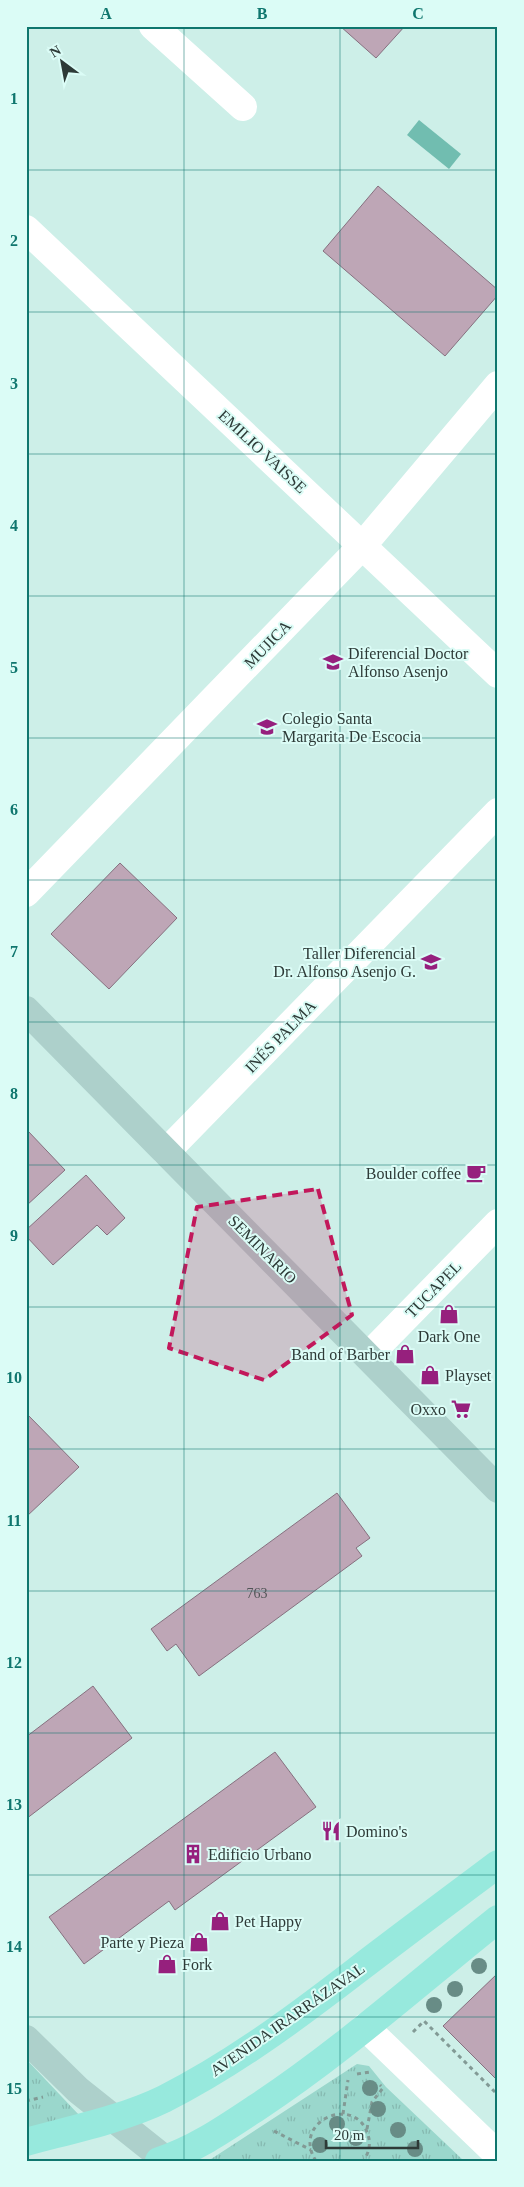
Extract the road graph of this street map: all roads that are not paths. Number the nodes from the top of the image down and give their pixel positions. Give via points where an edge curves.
1 (153, 26) edge
2 (243, 107) dead end
3 (26, 229) edge
4 (498, 386) edge
5 (363, 545) junction
6 (498, 674) edge
7 (498, 812) edge
8 (26, 893) edge
9 (26, 1010) edge
10 (166, 1152) junction
11 (498, 1223) edge
12 (368, 1356) junction
13 (498, 1489) edge
14 (498, 1864) edge
15 (498, 1919) edge
16 (365, 2027) junction
17 (26, 2039) edge
18 (111, 2118) junction
19 (26, 2142) edge
20 (498, 2155) edge
21 (164, 2160) edge

1 - 2 street
3 - 5 street, EMILIO VAISSE
4 - 5 street, MUJICA
5 - 6 street, EMILIO VAISSE
5 - 8 street, MUJICA
7 - 10 street, INÉS PALMA
9 - 10 street, SEMINARIO
10 - 12 street, SEMINARIO
11 - 12 street, TUCAPEL
12 - 13 street, SEMINARIO
14 - 18 main road, AVENIDA IRARRÁZAVAL via 319,2000 246,2051 162,2100
15 - 16 main road
16 - 20 street
16 - 21 main road via 319,2064 240,2119
17 - 18 street
18 - 19 main road, AVENIDA IRARRÁZAVAL
18 - 21 street

